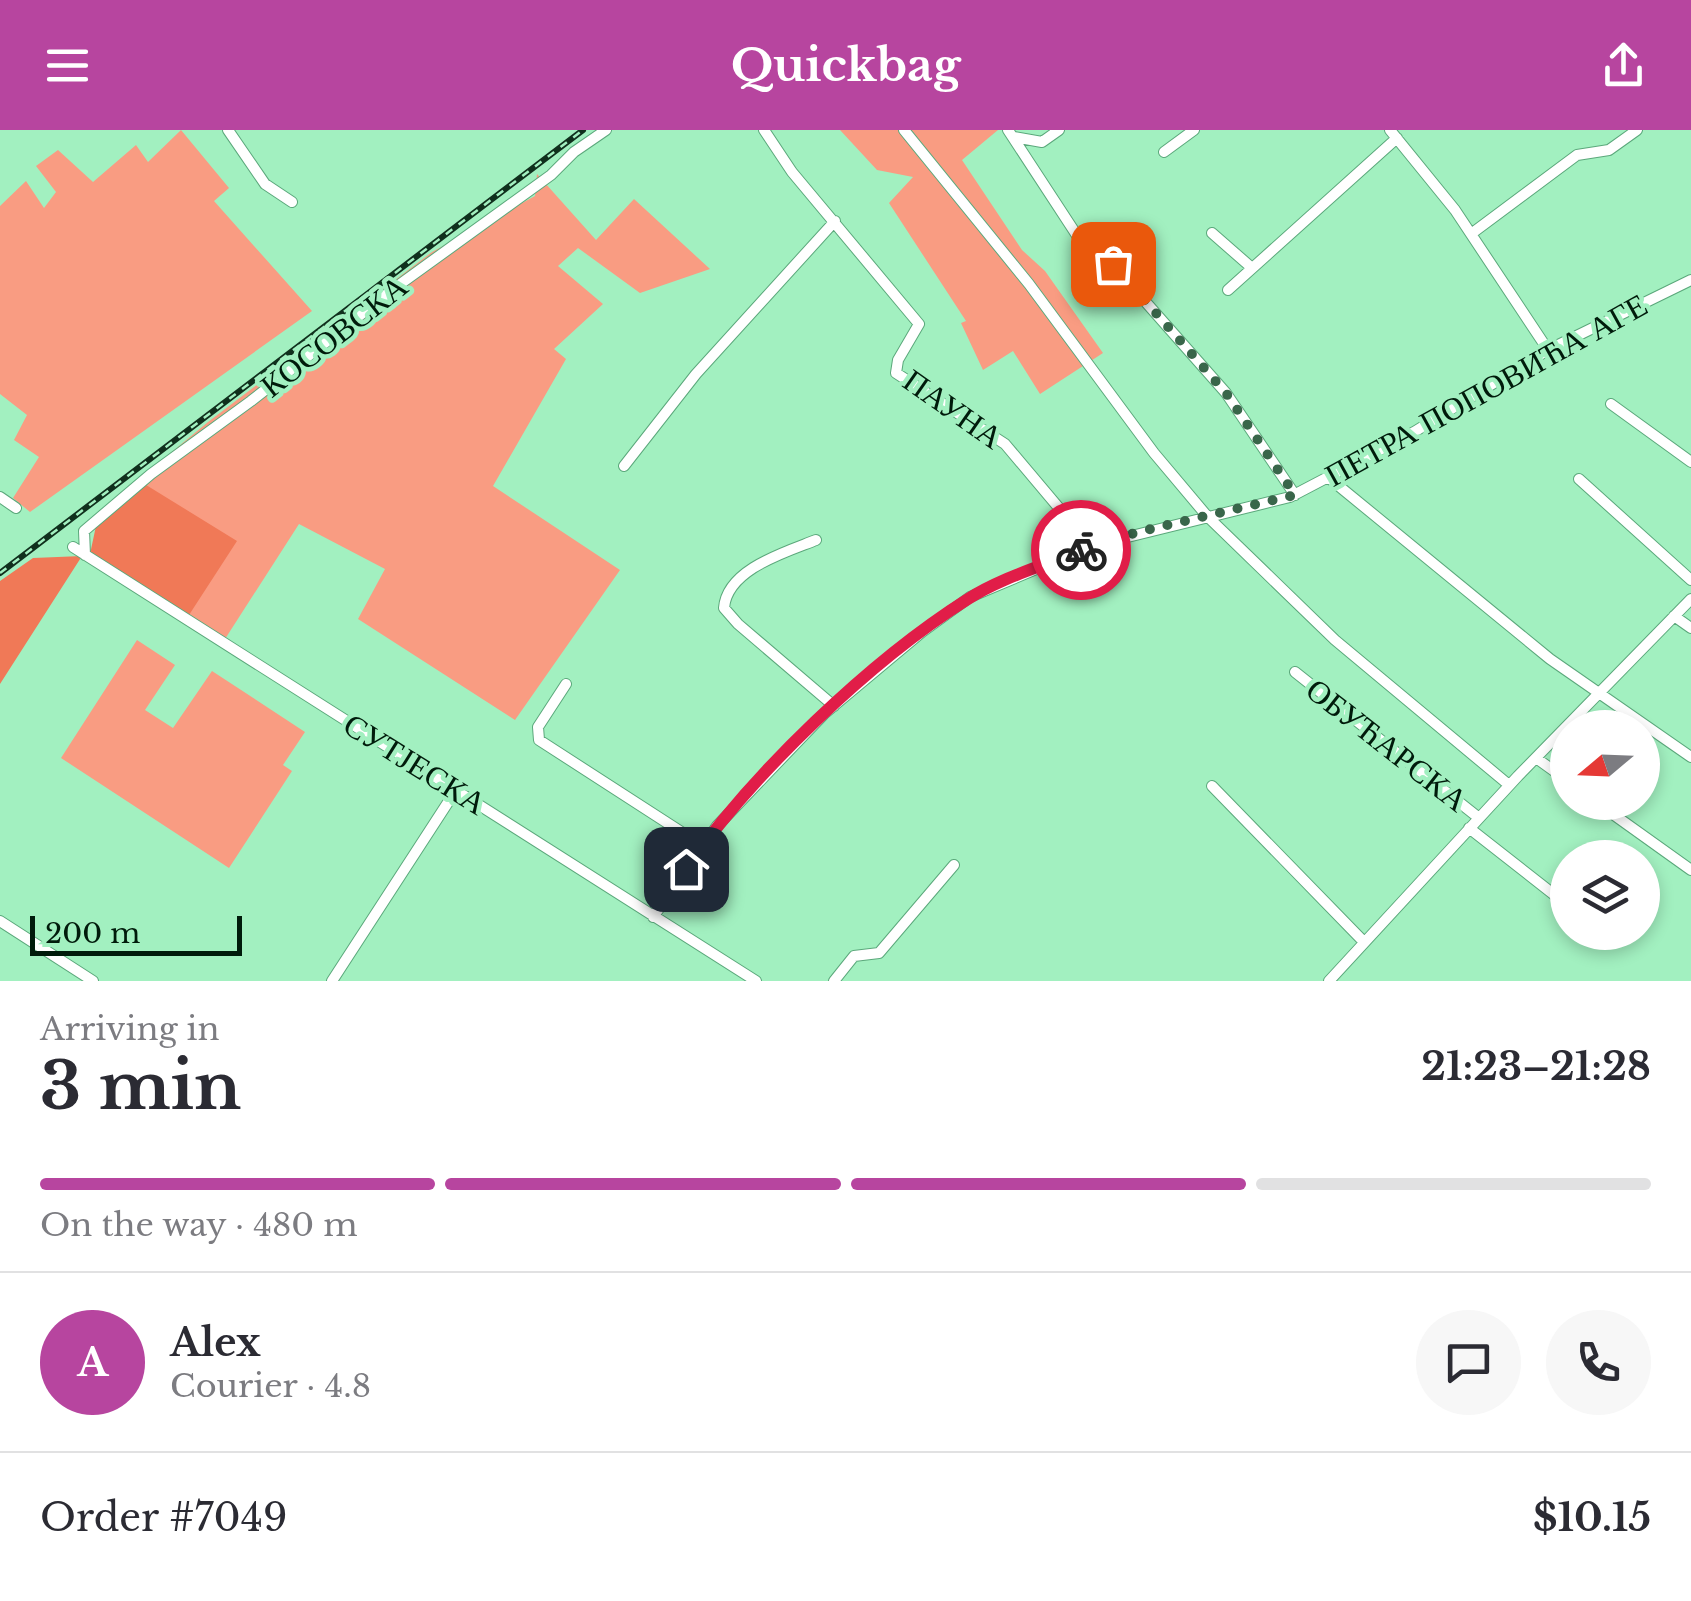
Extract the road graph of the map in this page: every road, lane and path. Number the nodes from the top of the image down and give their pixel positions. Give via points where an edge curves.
1 (228, 130) edge
2 (606, 130) edge
3 (764, 130) edge
4 (904, 130) edge
5 (1058, 130) edge
6 (1194, 130) edge
7 (1637, 130) edge
8 (1011, 134) edge
9 (1394, 134) edge
10 (1164, 152) dead end
11 (292, 202) dead end
12 (835, 222) junction
13 (1212, 233) dead end
14 (1471, 234) junction
15 (1252, 268) junction
16 (1691, 280) edge
17 (1228, 290) dead end
18 (1548, 350) junction
19 (1611, 404) dead end
20 (1691, 462) edge
21 (624, 466) dead end
22 (1328, 478) junction
23 (1580, 479) dead end
24 (1295, 495) junction
25 (0, 497) edge
26 (16, 508) dead end
27 (1206, 516) junction
28 (816, 540) dead end
29 (73, 546) dead end
30 (1090, 546) junction
31 (85, 555) junction
32 (1691, 580) edge
33 (1691, 599) edge
34 (1674, 616) junction
35 (1691, 628) edge
36 (1294, 672) dead end
37 (566, 684) dead end
38 (1598, 695) junction
39 (834, 706) junction
40 (1691, 757) edge
41 (1536, 758) junction
42 (1550, 768) edge
43 (1212, 786) dead end
44 (1509, 786) junction
45 (456, 790) junction
46 (1479, 818) junction
47 (1621, 820) edge
48 (1470, 828) junction
49 (703, 846) junction
50 (954, 865) dead end
51 (1691, 870) edge
52 (1550, 891) edge
53 (653, 917) junction
54 (0, 922) edge
55 (1364, 942) junction
56 (93, 981) edge
57 (332, 981) edge
58 (756, 981) edge
59 (834, 981) edge
60 (1329, 981) edge

1 - 11 street via 266,184
2 - 31 street, КОСОВСКА via 150,474 84,530
3 - 12 street, ПАУНА
4 - 27 street
5 - 8 street via 1042,142
6 - 10 street
7 - 14 street via 1609,150 1577,155
8 - 24 street via 1078,237 1113,264 1226,393
9 - 14 street
9 - 15 street
12 - 21 street via 696,374
12 - 30 street, ПАУНА via 920,324 896,373 1005,444
13 - 15 street
14 - 18 street
15 - 17 street
16 - 18 street, ПЕТРА ПОПОВИЋА АГЕ
18 - 22 street, ПЕТРА ПОПОВИЋА АГЕ
19 - 20 street
22 - 24 street, ПЕТРА ПОПОВИЋА АГЕ
22 - 38 street
23 - 32 street
24 - 27 street, ПЕТРА ПОПОВИЋА АГЕ
25 - 26 street
27 - 30 street, ПЕТРА ПОПОВИЋА АГЕ
27 - 44 street via 1335,640
28 - 39 street via 757,564 724,608
29 - 31 street, СУТЈЕСКА
30 - 39 street, ПЕТРА ПОПОВИЋА АГЕ via 970,597
31 - 45 street, СУТЈЕСКА
33 - 34 street
34 - 35 street
34 - 38 street
36 - 46 street, ОБУЋАРСКА
37 - 49 street via 538,727 538,738
38 - 40 street
38 - 41 street
39 - 49 street, ПЕТРА ПОПОВИЋА АГЕ
41 - 42 street
41 - 44 street
43 - 55 street
44 - 46 street
45 - 53 street, СУТЈЕСКА
45 - 57 street
46 - 48 street
47 - 51 street
48 - 52 street
48 - 55 street
49 - 53 street, ПЕТРА ПОПОВИЋА АГЕ
50 - 59 street via 880,953 854,956
53 - 58 street, СУТЈЕСКА
54 - 56 street
55 - 60 street

